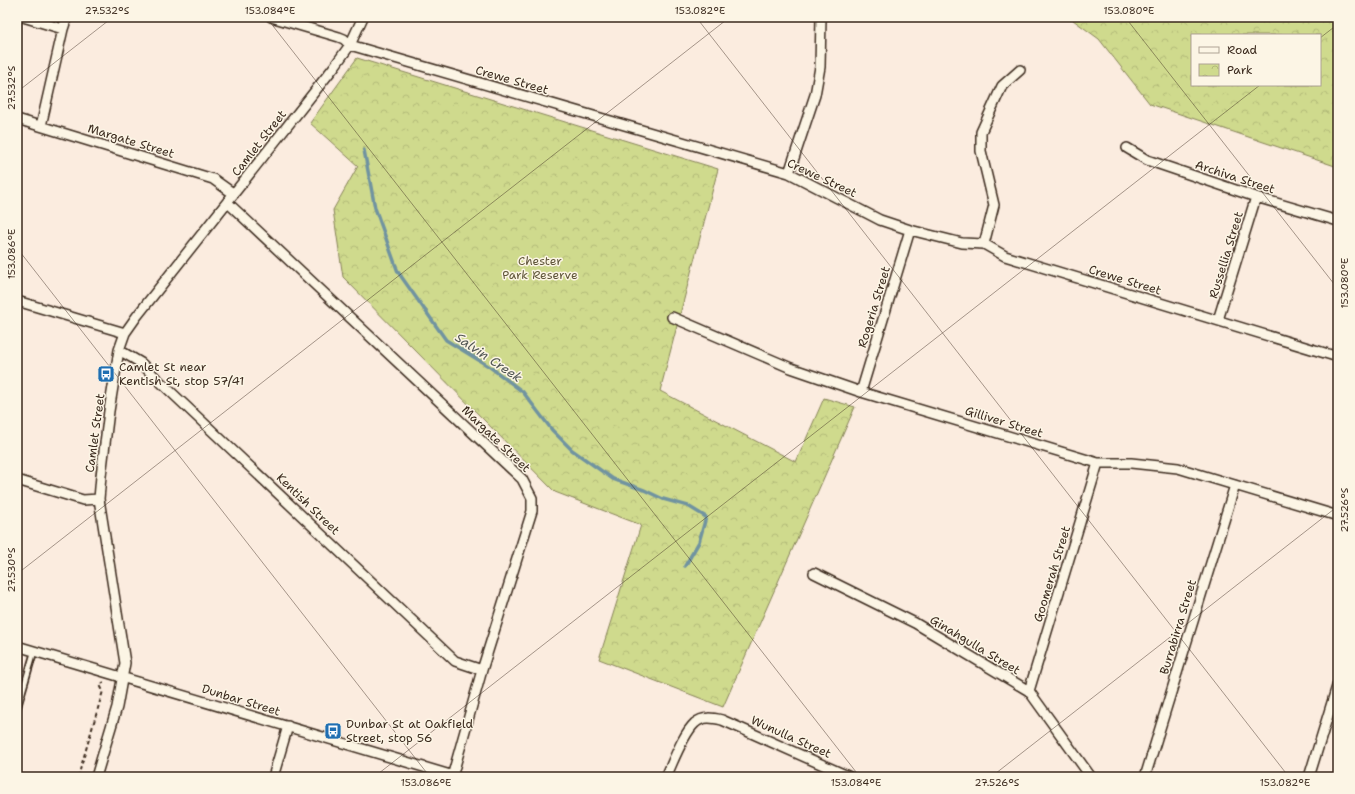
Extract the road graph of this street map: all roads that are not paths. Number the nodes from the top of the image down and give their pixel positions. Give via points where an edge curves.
1 (23, 17) edge
2 (67, 17) edge
3 (271, 17) edge
4 (363, 17) edge
5 (821, 17) edge
6 (63, 29) junction
7 (350, 45) junction
8 (1020, 70) dead end
9 (17, 119) edge
10 (41, 126) junction
11 (1127, 148) dead end
12 (788, 173) junction
13 (234, 194) junction
14 (1256, 197) junction
15 (228, 202) junction
16 (1338, 221) edge
17 (910, 230) junction
18 (984, 244) junction
19 (17, 301) edge
20 (672, 317) dead end
21 (1218, 320) junction
22 (125, 333) junction
23 (119, 350) junction
24 (1338, 357) edge
25 (861, 392) junction
26 (1098, 463) junction
27 (17, 480) edge
28 (1235, 485) junction
29 (99, 499) junction
30 (1338, 516) edge
31 (814, 573) dead end
32 (17, 646) edge
33 (34, 652) junction
34 (482, 670) junction
35 (123, 677) junction
36 (1338, 683) edge
37 (1029, 691) junction
38 (17, 710) edge
39 (288, 726) junction
40 (454, 776) edge
41 (96, 777) edge
42 (273, 777) edge
43 (666, 777) edge
44 (850, 777) edge
45 (1091, 777) edge
46 (1145, 777) edge
47 (1309, 777) edge

1 - 6 street
2 - 6 street
3 - 7 street, Crewe Street via 339,37
4 - 7 street, Camlet Street
5 - 12 street via 820,67 816,95
6 - 10 street
7 - 12 street, Crewe Street
7 - 13 street, Camlet Street
8 - 18 street via 1002,86 982,132 981,151 994,205
9 - 10 street, Margate Street
10 - 13 street, Margate Street via 213,179
11 - 14 street, Archiva Street via 1147,160
12 - 17 street, Crewe Street via 880,220
13 - 15 street, Camlet Street
14 - 16 street, Archiva Street
14 - 21 street, Russellia Street
15 - 22 street, Camlet Street
15 - 34 street, Margate Street via 522,479 532,498 532,511
17 - 18 street, Crewe Street via 962,243
17 - 25 street, Rogeria Street
18 - 21 street, Crewe Street via 1005,256
19 - 22 street
20 - 25 street, Gilliver Street via 791,368
21 - 24 street, Crewe Street
22 - 23 street, Camlet Street
23 - 29 street, Camlet Street
23 - 34 street, Kentish Street via 141,363 455,661
25 - 26 street, Gilliver Street
26 - 28 street, Gilliver Street via 1131,463 1178,468
26 - 37 street, Goomerah Street
27 - 29 street via 83,500
28 - 30 street, Gilliver Street
28 - 46 street, Burrabirra Street
29 - 35 street, Camlet Street via 125,654
31 - 37 street, Ginahgulla Street via 915,623
32 - 33 street, Dunbar Street
33 - 35 street, Dunbar Street
33 - 38 lane
34 - 40 street, Margate Street
35 - 39 street, Dunbar Street
35 - 41 street, Camlet Street via 117,707
36 - 47 street
37 - 45 street, Ginahgulla Street
39 - 40 street, Dunbar Street
39 - 42 street
43 - 44 street, Wunulla Street via 683,739 696,722 709,717 722,720

